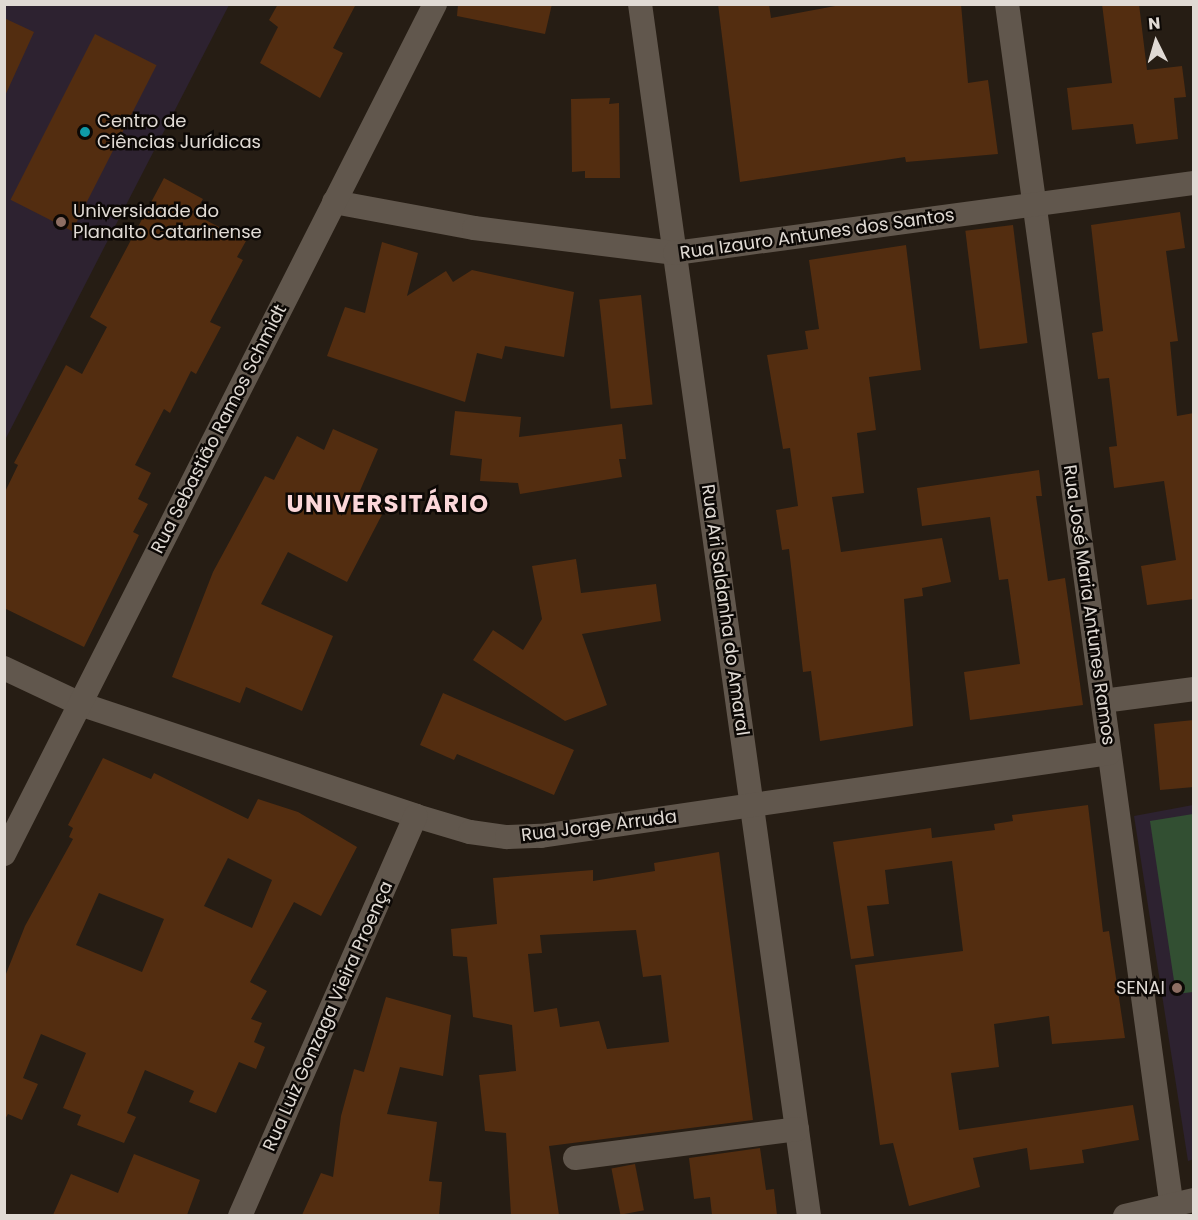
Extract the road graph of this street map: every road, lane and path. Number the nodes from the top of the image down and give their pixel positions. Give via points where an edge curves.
1 (435, 4) edge
2 (640, 4) edge
3 (1007, 4) edge
4 (1194, 183) edge
5 (334, 202) junction
6 (1034, 205) junction
7 (675, 253) junction
8 (4, 668) edge
9 (1194, 689) edge
10 (1102, 701) junction
11 (80, 704) junction
12 (1109, 753) junction
13 (752, 806) junction
14 (416, 816) junction
15 (4, 854) edge
16 (797, 1129) junction
17 (575, 1158) dead end
18 (1179, 1207) edge
19 (240, 1215) edge
20 (809, 1215) edge
21 (1125, 1215) edge

1 - 5 street, Rua Sebastião Ramos Schmidt
2 - 7 street, Rua Ari Saldanha do Amaral
3 - 6 street, Rua José Maria Antunes Ramos
4 - 6 street, Rua Izauro Antunes dos Santos
5 - 7 street, Rua Izauro Antunes dos Santos via 474,228
5 - 11 street, Rua Sebastião Ramos Schmidt
6 - 7 street, Rua Izauro Antunes dos Santos
6 - 10 street, Rua José Maria Antunes Ramos
7 - 13 street, Rua Ari Saldanha do Amaral
8 - 11 street, Rua Jorge Arruda
9 - 10 street
10 - 12 street, Rua José Maria Antunes Ramos
11 - 14 street, Rua Jorge Arruda
11 - 15 street, Rua Sebastião Ramos Schmidt
12 - 13 street, Rua Jorge Arruda
12 - 18 street, Rua José Maria Antunes Ramos
13 - 14 street, Rua Jorge Arruda via 507,837 470,832
13 - 16 street, Rua Ari Saldanha do Amaral
14 - 19 street, Rua Luiz Gonzaga Vieira Proença
16 - 17 street
16 - 20 street, Rua Ari Saldanha do Amaral
18 - 21 street

